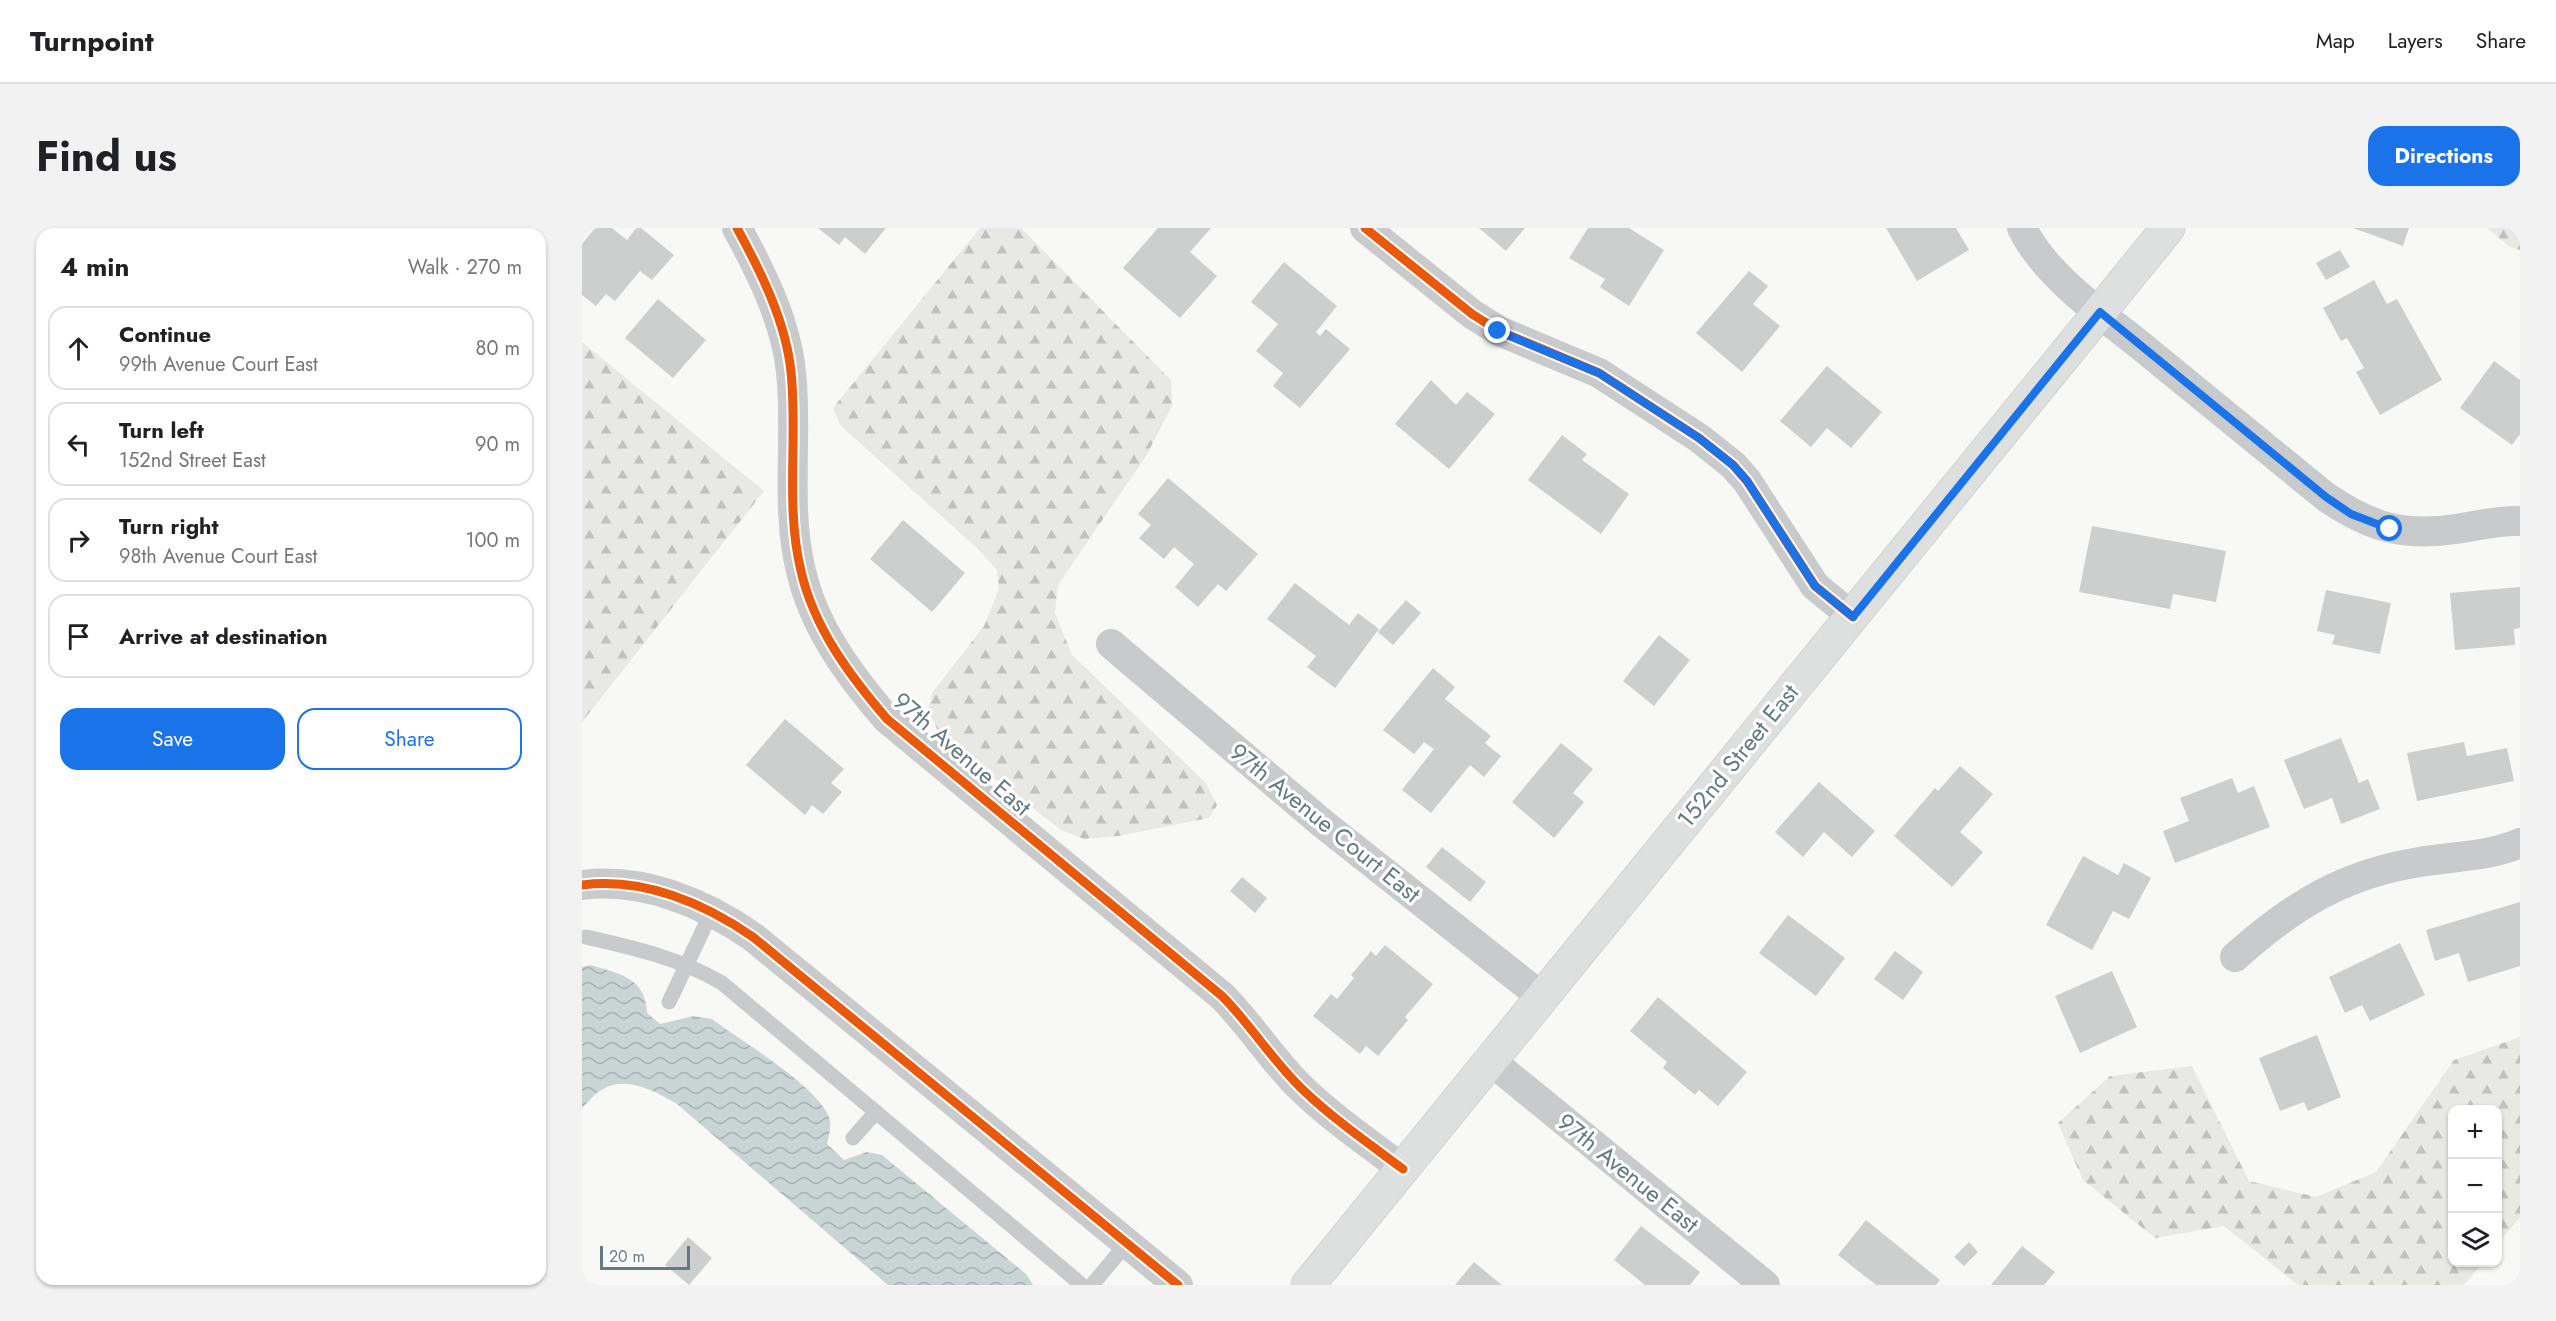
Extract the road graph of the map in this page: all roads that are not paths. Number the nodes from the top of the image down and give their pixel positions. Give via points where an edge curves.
1 (737, 228) edge
2 (1365, 228) edge
3 (2022, 228) edge
4 (2168, 228) edge
5 (2100, 312) junction
6 (2520, 521) edge
7 (1853, 617) junction
8 (1111, 644) dead end
9 (2520, 843) edge
10 (582, 885) edge
11 (712, 911) junction
12 (586, 937) dead end
13 (2235, 957) dead end
14 (687, 964) junction
15 (1542, 998) junction
16 (669, 1002) dead end
17 (1491, 1061) junction
18 (876, 1112) junction
19 (853, 1138) dead end
20 (1403, 1168) junction
21 (1127, 1243) junction
22 (1082, 1285) edge
23 (1092, 1285) edge
24 (1178, 1285) edge
25 (1308, 1285) edge
26 (1765, 1285) edge

1 - 20 street, 97th Avenue East via 770,297 791,371 792,519 801,572 834,650 857,684 887,719 1222,996 1299,1087
2 - 7 street via 1498,331 1599,373 1699,438 1733,465 1815,586
3 - 5 street via 2050,267
4 - 5 main road, 152nd Street East
5 - 6 street via 2351,514 2408,533
5 - 7 main road, 152nd Street East
7 - 15 main road, 152nd Street East
8 - 15 street, 97th Avenue Court East via 1322,823
9 - 13 street via 2476,855 2399,865 2343,883 2283,917
10 - 11 street via 632,885
11 - 14 lane
11 - 21 street via 753,937
12 - 14 lane
14 - 16 lane
14 - 18 lane via 722,983
15 - 17 main road, 152nd Street East
17 - 20 main road, 152nd Street East
17 - 26 street, 97th Avenue East
18 - 19 lane
18 - 22 lane
20 - 25 main road, 152nd Street East
21 - 23 lane
21 - 24 street

